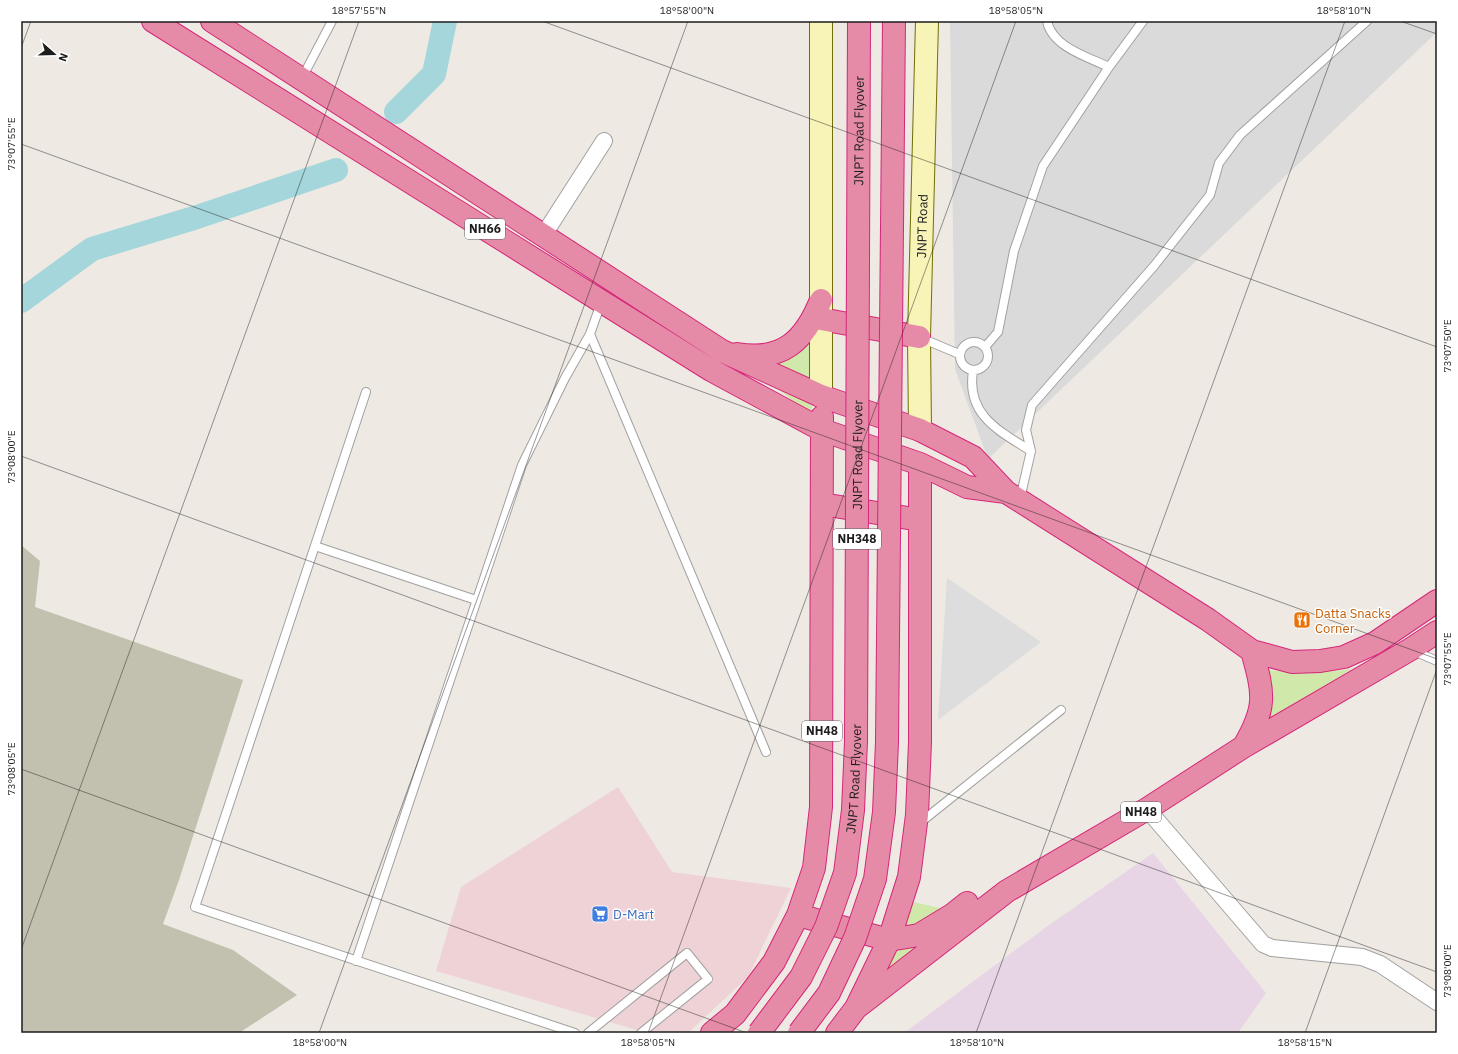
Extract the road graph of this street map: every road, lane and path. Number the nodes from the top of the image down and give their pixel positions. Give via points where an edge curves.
1 (152, 21) edge
2 (212, 21) edge
3 (332, 21) edge
4 (821, 21) edge
5 (859, 21) edge
6 (894, 21) edge
7 (927, 21) edge
8 (1047, 21) edge
9 (1143, 21) edge
10 (1367, 21) edge
11 (1109, 67) junction
12 (302, 79) junction
13 (604, 141) dead end
14 (544, 236) junction
15 (602, 301) junction
16 (821, 310) junction
17 (590, 334) junction
18 (919, 337) junction
19 (985, 347) junction
20 (722, 351) junction
21 (959, 354) junction
22 (973, 370) junction
23 (366, 392) dead end
24 (821, 396) junction
25 (822, 430) junction
26 (920, 430) junction
27 (1031, 451) junction
28 (920, 464) junction
29 (1013, 496) junction
30 (822, 504) junction
31 (920, 520) junction
32 (315, 546) junction
33 (476, 600) junction
34 (1437, 601) edge
35 (1437, 632) edge
36 (1246, 647) junction
37 (1411, 649) junction
38 (1437, 661) edge
39 (1061, 710) dead end
40 (1243, 747) junction
41 (766, 752) dead end
42 (1147, 809) junction
43 (915, 826) junction
44 (1007, 891) junction
45 (798, 915) junction
46 (889, 940) junction
47 (356, 961) junction
48 (1437, 1002) edge
49 (856, 1008) junction
50 (575, 1033) edge
51 (588, 1033) edge
52 (641, 1033) edge
53 (712, 1033) edge
54 (759, 1033) edge
55 (799, 1033) edge
56 (837, 1033) edge

1 - 15 highway, NH66
2 - 12 highway, NH66
3 - 12 lane
4 - 16 street
5 - 54 highway, JNPT Road Flyover / NH348, bridge via 856,734 853,810 845,873 826,927 801,977
6 - 55 highway, NH348, bridge via 888,742 884,812 875,879 855,938 829,993
7 - 18 street, JNPT Road
8 - 11 lane via 1057,39
9 - 11 lane
10 - 27 lane via 1240,135 1219,163 1210,195 1154,266 1032,405 1026,430
11 - 19 lane via 1043,166 1014,250 998,332
12 - 14 highway, NH66
13 - 14 street
14 - 20 highway, NH66
15 - 17 lane
15 - 25 highway, NH66 via 711,370
16 - 18 highway
16 - 20 highway via 807,330 786,348 763,355 741,355
16 - 24 street
17 - 33 lane via 522,465
17 - 41 lane
18 - 21 lane
18 - 26 street, JNPT Road
19 - 21 lane via 972,342 964,345
19 - 22 lane via 988,351 988,360 982,368
20 - 24 highway, NH66
21 - 22 lane via 964,367
22 - 27 lane via 971,382 979,412 996,429
23 - 32 lane
24 - 25 highway, NH48
24 - 26 highway
25 - 28 highway
25 - 30 highway, NH48
26 - 29 highway via 973,457
27 - 29 lane
28 - 29 highway via 967,487
28 - 31 highway
29 - 36 highway
30 - 31 highway
30 - 45 highway, NH48 via 821,807 814,868
31 - 43 highway via 920,742
32 - 33 lane
32 - 47 lane via 195,907
33 - 47 lane
34 - 36 highway via 1375,643 1344,657 1292,662
35 - 37 highway, NH48
36 - 40 highway via 1260,679 1262,700 1257,722
37 - 38 lane
37 - 40 highway, NH48
39 - 43 lane
40 - 42 highway, NH48
42 - 44 highway, NH48
42 - 48 street via 1263,944 1272,948 1362,957 1380,964
43 - 46 highway via 909,877
44 - 46 highway via 980,893 952,916 919,935
44 - 49 highway, NH48
45 - 46 highway
45 - 53 highway, NH48 via 774,962 735,1014
46 - 49 highway
47 - 50 lane
49 - 56 highway, NH48
51 - 52 lane via 687,953 708,979

